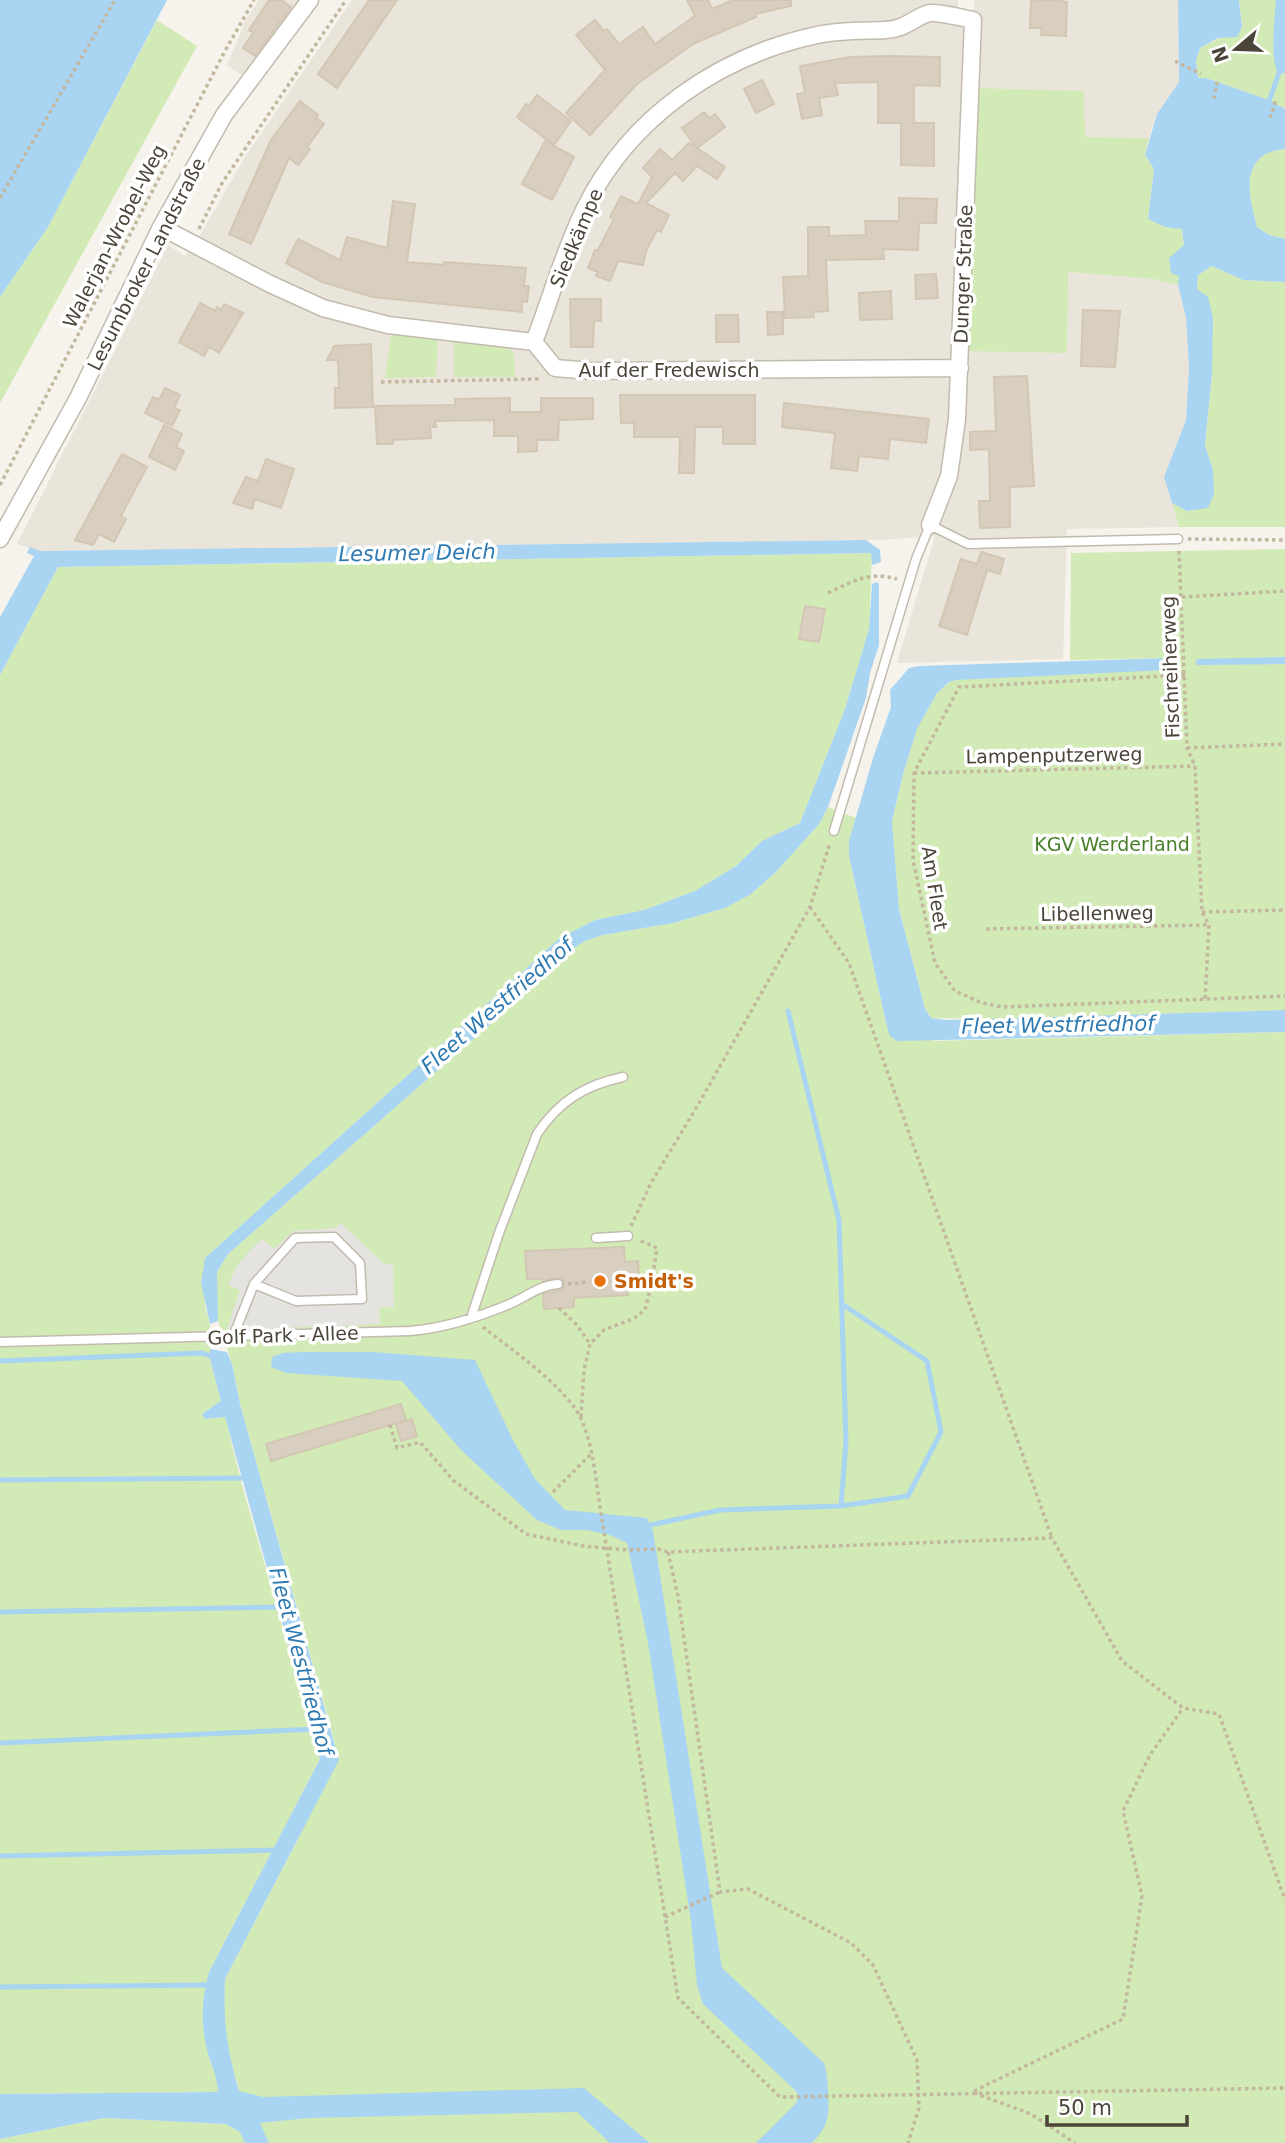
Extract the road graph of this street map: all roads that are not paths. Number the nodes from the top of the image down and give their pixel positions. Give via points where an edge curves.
1 (310, 0) edge
2 (973, 20) joint
3 (161, 227) junction
4 (534, 342) junction
5 (960, 369) junction
6 (930, 524) junction
7 (0, 539) edge
8 (1178, 539) road end
9 (834, 831) road end
10 (623, 1077) dead end
11 (628, 1236) road end
12 (596, 1238) dead end
13 (254, 1284) junction
14 (558, 1284) dead end
15 (471, 1318) junction
16 (233, 1337) junction
17 (0, 1342) edge

1 - 3 street, Lesumbroker Landstraße via 224,115
2 - 4 street, Siedkämpe via 930,13 900,29 838,32 790,42 707,77 670,103 633,137 597,187 576,229
2 - 5 street, Dunger Straße
3 - 4 street via 323,308 388,325
3 - 7 street, Lesumbroker Landstraße via 78,398
4 - 5 street, Auf der Fredewisch via 555,368 591,372
5 - 6 street, Dunger Straße via 949,476
6 - 8 lane via 968,544
6 - 9 lane
10 - 15 lane via 572,1095 537,1134
11 - 12 lane
13 - 13 lane via 295,1238 334,1237 360,1263 362,1298 296,1301
13 - 16 lane
14 - 15 lane, Golf Park - Allee
15 - 16 lane, Golf Park - Allee via 410,1331
16 - 17 lane, Golf Park - Allee

